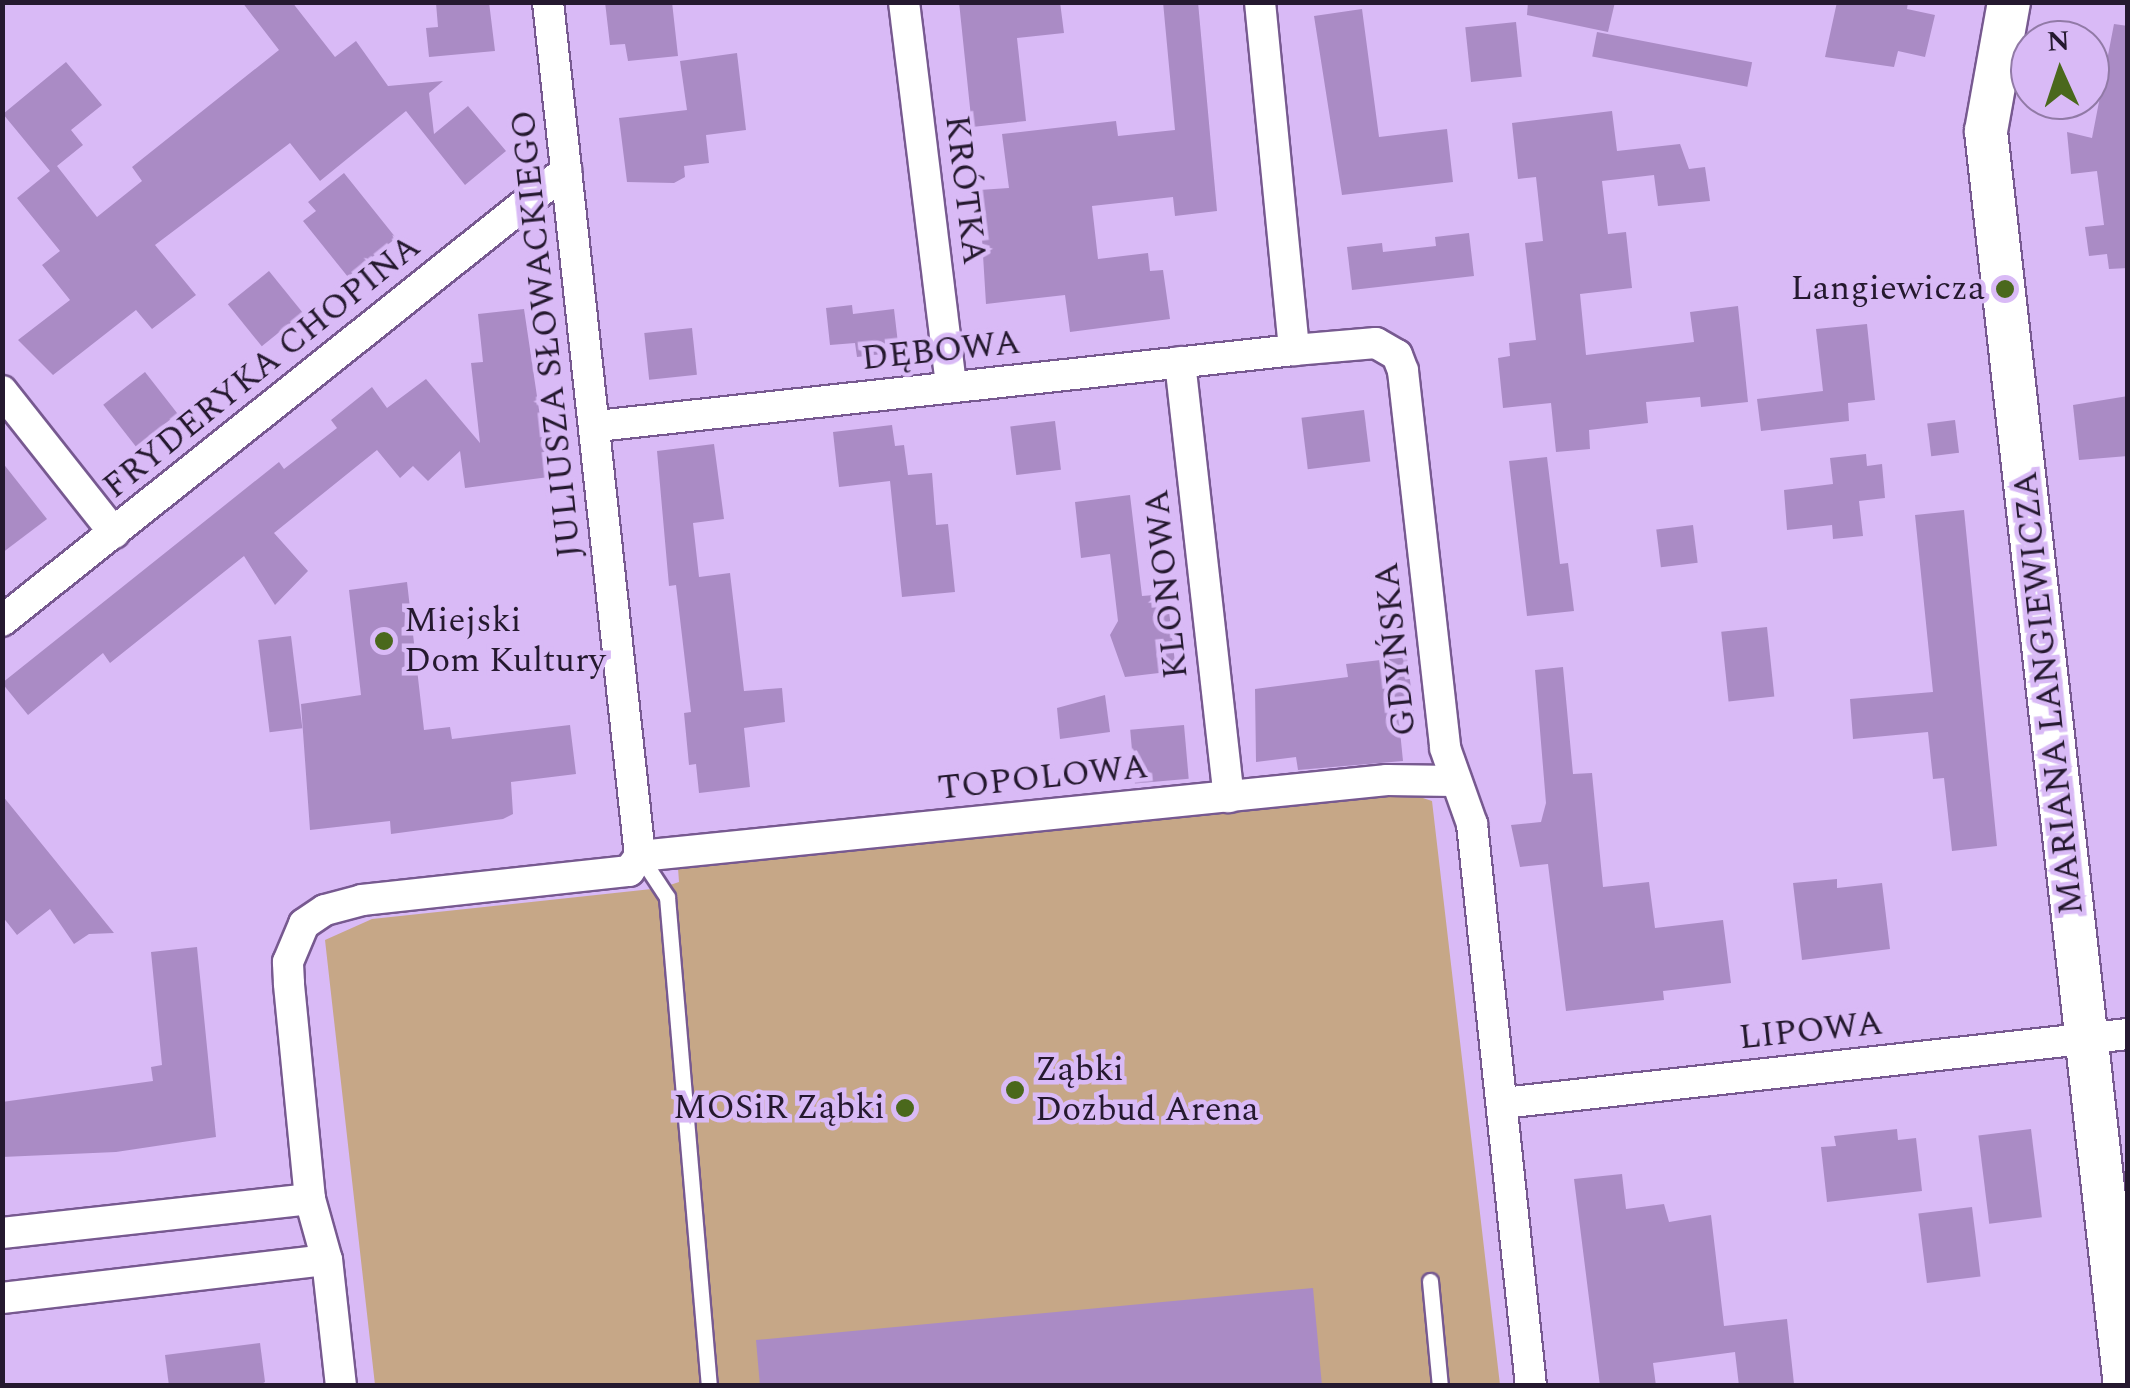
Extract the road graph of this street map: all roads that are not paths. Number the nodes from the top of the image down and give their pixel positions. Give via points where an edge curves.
1 (548, 2) edge
2 (904, 2) edge
3 (1260, 2) edge
4 (2009, 2) edge
5 (566, 171) junction
6 (1294, 350) junction
7 (1180, 362) junction
8 (951, 387) junction
9 (2, 391) edge
10 (597, 426) junction
11 (114, 533) junction
12 (2, 621) edge
13 (1454, 782) junction
14 (1228, 797) junction
15 (640, 856) junction
16 (2107, 1036) edge
17 (1503, 1103) junction
18 (310, 1198) junction
19 (2, 1233) edge
20 (327, 1260) junction
21 (1430, 1281) dead end
22 (2, 1298) edge
23 (341, 1386) edge
24 (709, 1386) edge
25 (1440, 1386) edge
26 (1531, 1386) edge
27 (2124, 1386) edge

1 - 5 street, JULIUSZA SŁOWACKIEGO
2 - 8 street, KRÓTKA
3 - 6 street
4 - 16 street, MARIANA LANGIEWICZA via 1986,131
5 - 10 street, JULIUSZA SŁOWACKIEGO
5 - 11 street, FRYDERYKA CHOPINA
6 - 7 street, DĘBOWA
6 - 13 street, GDYŃSKA via 1376,343 1397,355 1403,371
7 - 8 street, DĘBOWA
7 - 14 street, KLONOWA
8 - 10 street, DĘBOWA
9 - 11 street
10 - 15 street, JULIUSZA SŁOWACKIEGO
11 - 12 street, FRYDERYKA CHOPINA
13 - 14 street, TOPOLOWA via 1387,780
13 - 17 street, GDYŃSKA via 1472,824
14 - 15 street, TOPOLOWA
15 - 18 street via 629,871 344,903 304,924 288,962
15 - 24 lane via 667,898
16 - 17 street, LIPOWA
16 - 27 street, MARIANA LANGIEWICZA
17 - 26 street, GDYŃSKA
18 - 19 street
18 - 20 street
20 - 22 street
20 - 23 street
21 - 25 lane

